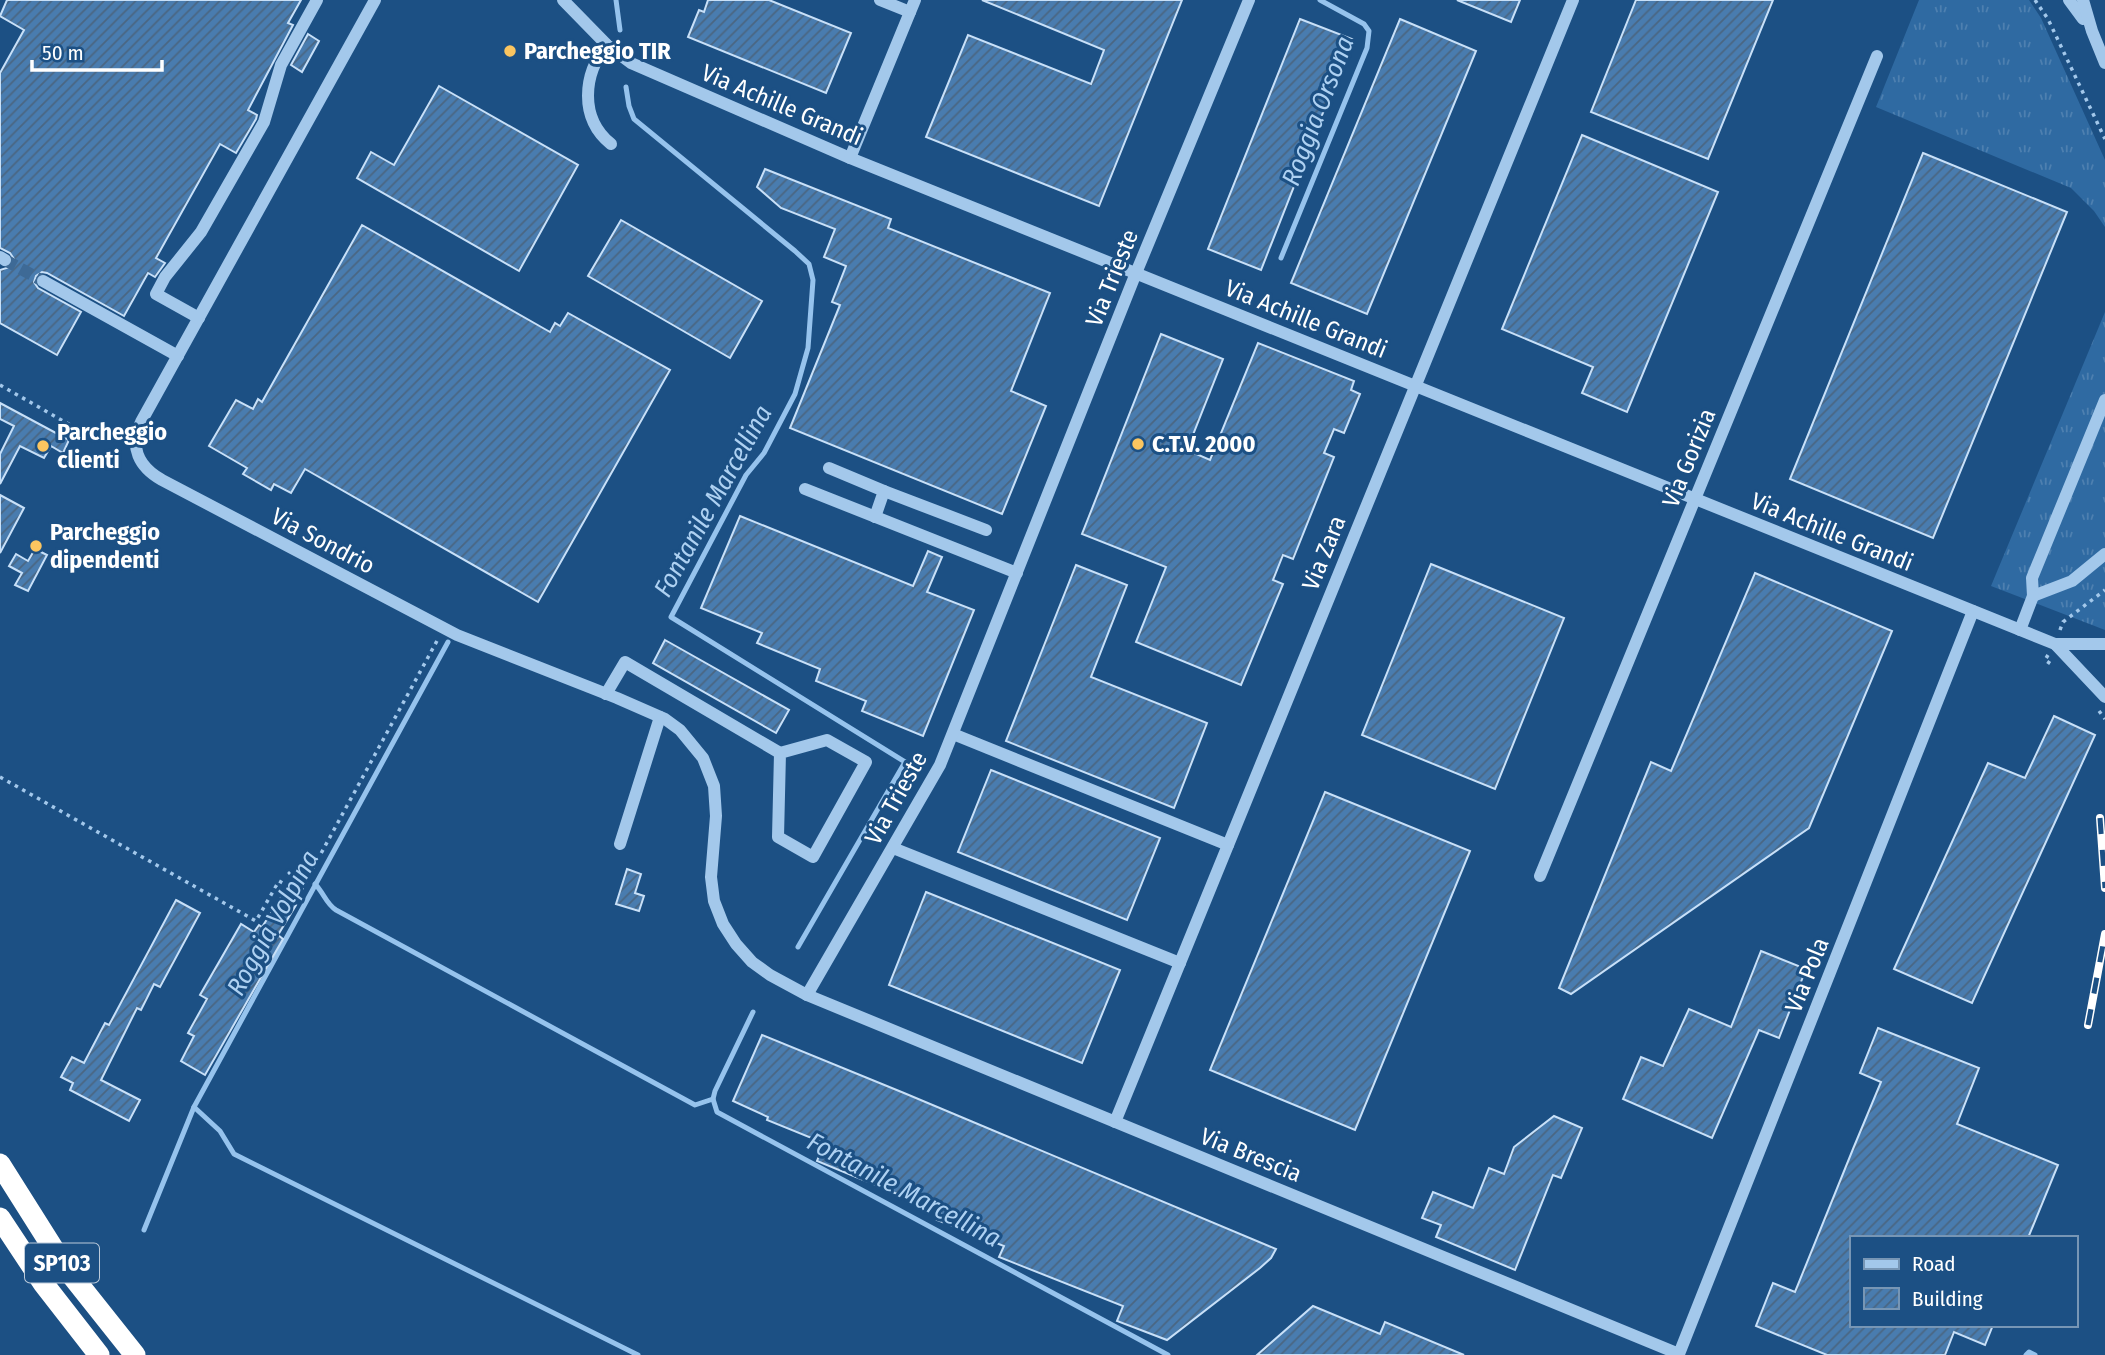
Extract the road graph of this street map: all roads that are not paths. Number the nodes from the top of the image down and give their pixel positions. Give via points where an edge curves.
1 (317, 0) edge
2 (375, 0) edge
3 (563, 0) edge
4 (880, 0) edge
5 (1250, 0) edge
6 (1573, 0) edge
7 (2069, 0) edge
8 (2082, 0) edge
9 (912, 6) edge
10 (2092, 31) junction
11 (607, 45) junction
12 (1877, 56) dead end
13 (2105, 63) edge
14 (611, 144) dead end
15 (850, 158) junction
16 (1136, 273) junction
17 (43, 281) tunnel mouth
18 (199, 318) junction
19 (178, 356) junction
20 (1415, 386) junction
21 (2105, 400) edge
22 (829, 468) dead end
23 (805, 489) dead end
24 (884, 491) junction
25 (1695, 499) junction
26 (875, 517) junction
27 (986, 530) dead end
28 (2105, 554) edge
29 (1017, 573) junction
30 (2034, 596) junction
31 (1973, 611) junction
32 (2020, 630) junction
33 (2055, 644) junction
34 (2105, 644) edge
35 (606, 694) junction
36 (2105, 697) edge
37 (660, 717) junction
38 (953, 734) junction
39 (780, 753) junction
40 (620, 844) dead end
41 (1228, 845) junction
42 (893, 848) junction
43 (1540, 876) dead end
44 (1180, 963) junction
45 (807, 995) junction
46 (1115, 1122) junction
47 (0, 1164) edge
48 (0, 1218) edge
49 (1679, 1354) edge
50 (99, 1355) edge
51 (135, 1355) edge

1 - 18 street via 281,65 264,122 201,232 156,294
2 - 18 street, Via Sondrio
3 - 11 street, Via Achille Grandi
4 - 9 street
5 - 16 street, Via Trieste
6 - 20 street, Via Zara
7 - 10 street
8 - 10 street
9 - 15 street
10 - 13 street
11 - 14 street via 593,65 587,93 593,120
11 - 15 street, Via Achille Grandi via 631,63
12 - 25 street, Via Gorizia
15 - 16 street, Via Achille Grandi
16 - 20 street, Via Achille Grandi
16 - 29 street, Via Trieste
17 - 19 street
18 - 19 street, Via Sondrio
19 - 35 street, Via Sondrio via 135,437 137,455 149,471 444,628
20 - 25 street, Via Achille Grandi
20 - 41 street, Via Zara
21 - 30 street via 2032,578
22 - 24 street
23 - 26 street
24 - 26 street
24 - 27 street
25 - 31 street, Via Achille Grandi
25 - 43 street, Via Gorizia
26 - 29 street
28 - 30 street via 2071,580
29 - 38 street, Via Trieste
30 - 32 street
31 - 32 street, Via Achille Grandi
31 - 49 street, Via Pola
32 - 33 street, Via Achille Grandi
33 - 34 street
33 - 36 street
35 - 37 street, Via Sondrio
35 - 39 street via 625,662
37 - 40 street
37 - 45 street, Via Sondrio via 692,743 712,780 716,804 711,877 723,923 752,962
38 - 41 street
38 - 42 street, Via Trieste
39 - 39 street via 778,837 813,857 866,762 827,740
41 - 44 street, Via Zara
42 - 44 street
42 - 45 street, Via Trieste
44 - 46 street, Via Zara
45 - 46 street, Via Brescia
46 - 49 street, Via Brescia
47 - 51 highway, SP103 via 65,1267
48 - 50 highway, SP103

